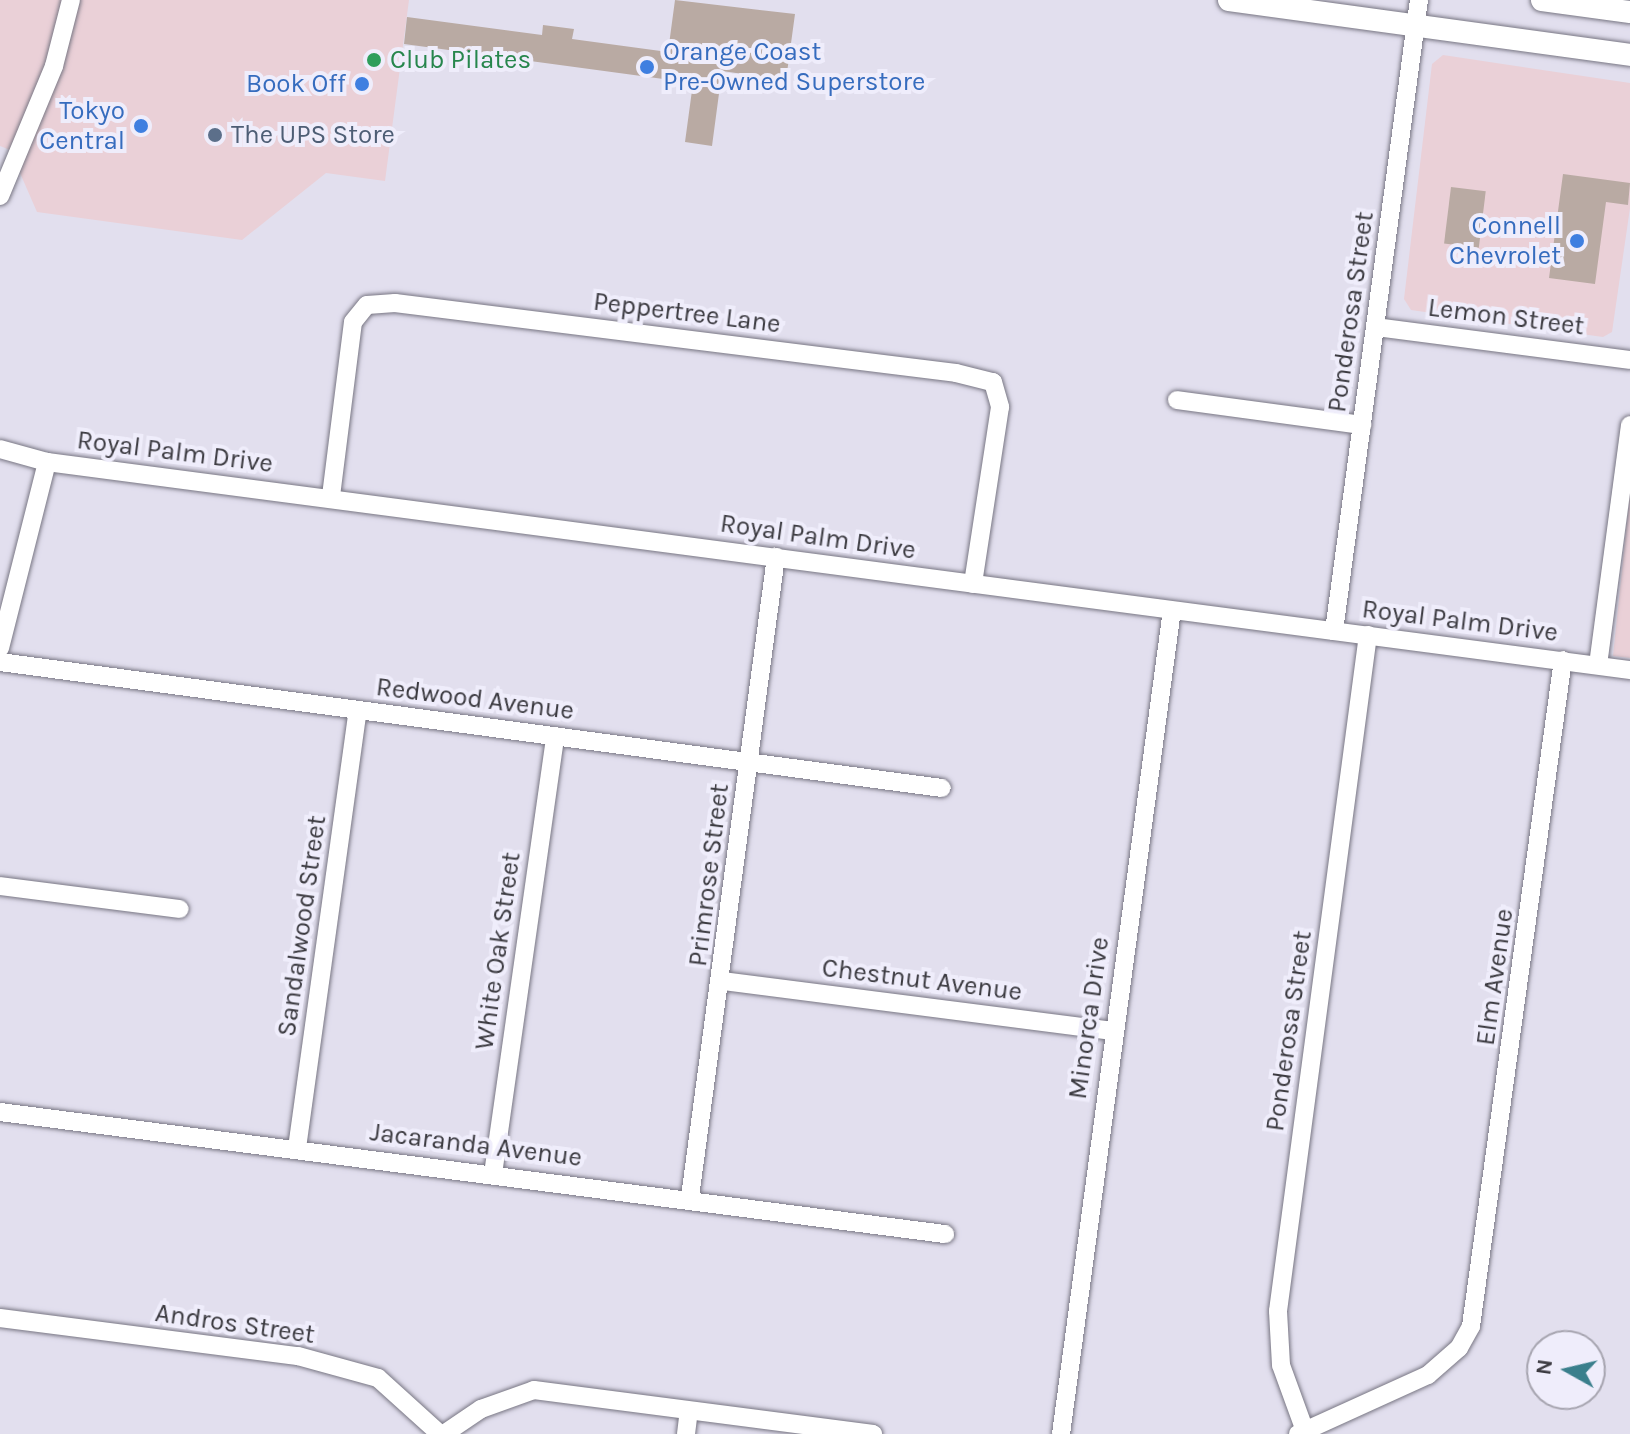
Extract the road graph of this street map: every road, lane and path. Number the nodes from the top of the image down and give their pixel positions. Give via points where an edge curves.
1 (71, 0) edge
2 (1229, 0) edge
3 (1419, 0) edge
4 (1542, 0) edge
5 (1630, 12) edge
6 (1414, 25) junction
7 (1630, 55) edge
8 (8, 165) edge
9 (0, 196) edge
10 (1376, 327) junction
11 (1630, 360) edge
12 (1177, 400) dead end
13 (1362, 425) junction
14 (1630, 425) edge
15 (0, 449) edge
16 (47, 462) junction
17 (331, 496) junction
18 (776, 557) junction
19 (973, 584) junction
20 (1172, 610) junction
21 (1334, 631) junction
22 (1368, 635) junction
23 (0, 648) edge
24 (1563, 660) junction
25 (0, 662) edge
26 (1598, 665) junction
27 (1630, 670) edge
28 (358, 711) junction
29 (555, 736) junction
30 (748, 759) junction
31 (942, 788) dead end
32 (0, 886) edge
33 (180, 909) dead end
34 (723, 981) junction
35 (1114, 1031) junction
36 (0, 1112) edge
37 (297, 1148) junction
38 (493, 1174) junction
39 (690, 1197) junction
40 (945, 1234) dead end
41 (0, 1318) edge
42 (689, 1411) junction
43 (1302, 1432) edge
44 (442, 1434) edge
45 (686, 1434) edge
46 (873, 1434) edge
47 (1061, 1434) edge

1 - 8 street
2 - 6 main road
3 - 6 street, Ponderosa Street
4 - 5 main road
6 - 7 main road
6 - 10 street, Ponderosa Street
8 - 9 street
10 - 11 street, Lemon Street
10 - 13 street, Ponderosa Street
12 - 13 street
13 - 21 street, Ponderosa Street
14 - 26 street
15 - 16 street, Royal Palm Drive
16 - 17 street, Royal Palm Drive
16 - 23 street
17 - 18 street, Royal Palm Drive
17 - 19 street, Peppertree Lane via 353,322 367,305 395,303 956,373 993,382 1000,407
18 - 19 street, Royal Palm Drive
18 - 30 street, Primrose Street
19 - 20 street, Royal Palm Drive
20 - 21 street, Royal Palm Drive
20 - 35 street, Minorca Drive
21 - 22 street, Royal Palm Drive
22 - 24 street, Royal Palm Drive
22 - 43 street, Ponderosa Street via 1278,1311 1281,1365
24 - 26 street, Royal Palm Drive
24 - 43 street, Elm Avenue via 1478,1300 1466,1337 1441,1367
25 - 28 street, Redwood Avenue
26 - 27 street, Royal Palm Drive
28 - 29 street, Redwood Avenue
28 - 37 street, Sandalwood Street
29 - 30 street, Redwood Avenue
29 - 38 street, White Oak Street
30 - 31 street, Redwood Avenue
30 - 34 street, Primrose Street
32 - 33 street
34 - 35 street, Chestnut Avenue
34 - 39 street, Primrose Street
35 - 47 street, Minorca Drive
36 - 37 street, Jacaranda Avenue
37 - 38 street, Jacaranda Avenue
38 - 39 street, Jacaranda Avenue
39 - 40 street, Jacaranda Avenue
41 - 44 street, Andros Street via 298,1356 378,1378
42 - 44 street, Andros Street via 534,1390 481,1409
42 - 45 street
42 - 46 street, Andros Street

